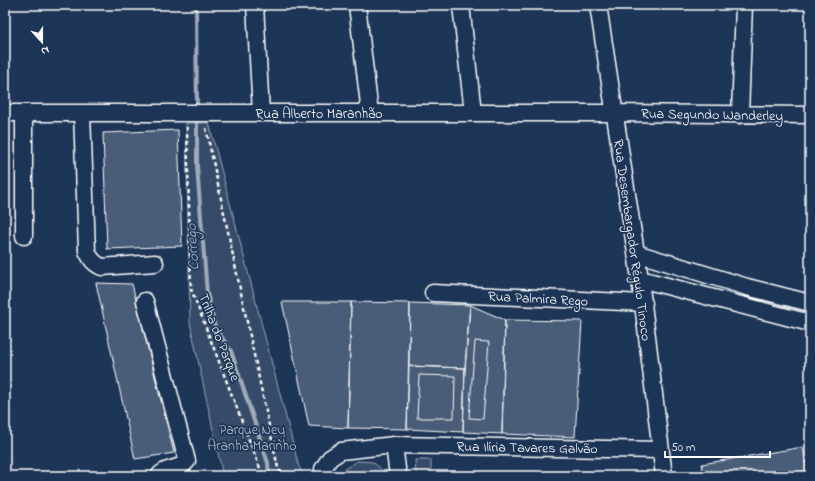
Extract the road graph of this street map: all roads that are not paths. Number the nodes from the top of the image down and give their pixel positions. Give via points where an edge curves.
1 (255, 5) edge
2 (357, 5) edge
3 (461, 5) edge
4 (598, 5) edge
5 (744, 5) edge
6 (5, 113) edge
7 (24, 113) junction
8 (82, 113) junction
9 (261, 113) junction
10 (370, 113) junction
11 (473, 113) junction
12 (614, 113) junction
13 (740, 114) junction
14 (810, 115) edge
15 (24, 236) dead end
16 (636, 253) junction
17 (155, 263) dead end
18 (640, 279) junction
19 (746, 287) junction
20 (433, 293) dead end
21 (145, 301) dead end
22 (644, 303) junction
23 (810, 304) edge
24 (742, 307) junction
25 (810, 323) edge
26 (394, 445) junction
27 (660, 450) junction
28 (159, 476) edge
29 (324, 476) edge
30 (398, 476) edge
31 (664, 476) edge

1 - 9 street
2 - 10 street
3 - 11 street
4 - 12 street, Rua Desembargador Régulo Tinoco
5 - 13 street
6 - 7 street, Rua Alberto Maranhão
7 - 8 street, Rua Alberto Maranhão
7 - 15 street
8 - 9 street, Rua Alberto Maranhão via 209,120
8 - 17 street via 87,250 91,259 102,267
9 - 10 street, Rua Alberto Maranhão
10 - 11 street, Rua Alberto Maranhão
11 - 12 street, Rua Alberto Maranhão
12 - 13 street, Rua Segundo Wanderley
12 - 16 street, Rua Desembargador Régulo Tinoco
13 - 14 street, Rua Segundo Wanderley
16 - 18 street, Rua Desembargador Régulo Tinoco
16 - 19 street
18 - 22 street, Rua Desembargador Régulo Tinoco
18 - 24 street
19 - 23 street
19 - 24 street
20 - 22 street, Rua Palmira Rego
21 - 28 street via 187,461 177,468 169,468
22 - 27 street, Rua Desembargador Régulo Tinoco
24 - 25 street
26 - 27 street, Rua Ilíria Tavares Galvão
26 - 29 street, Rua Ilíria Tavares Galvão via 341,451 330,458 323,469
26 - 30 street
27 - 31 street, Rua Desembargador Régulo Tinoco

